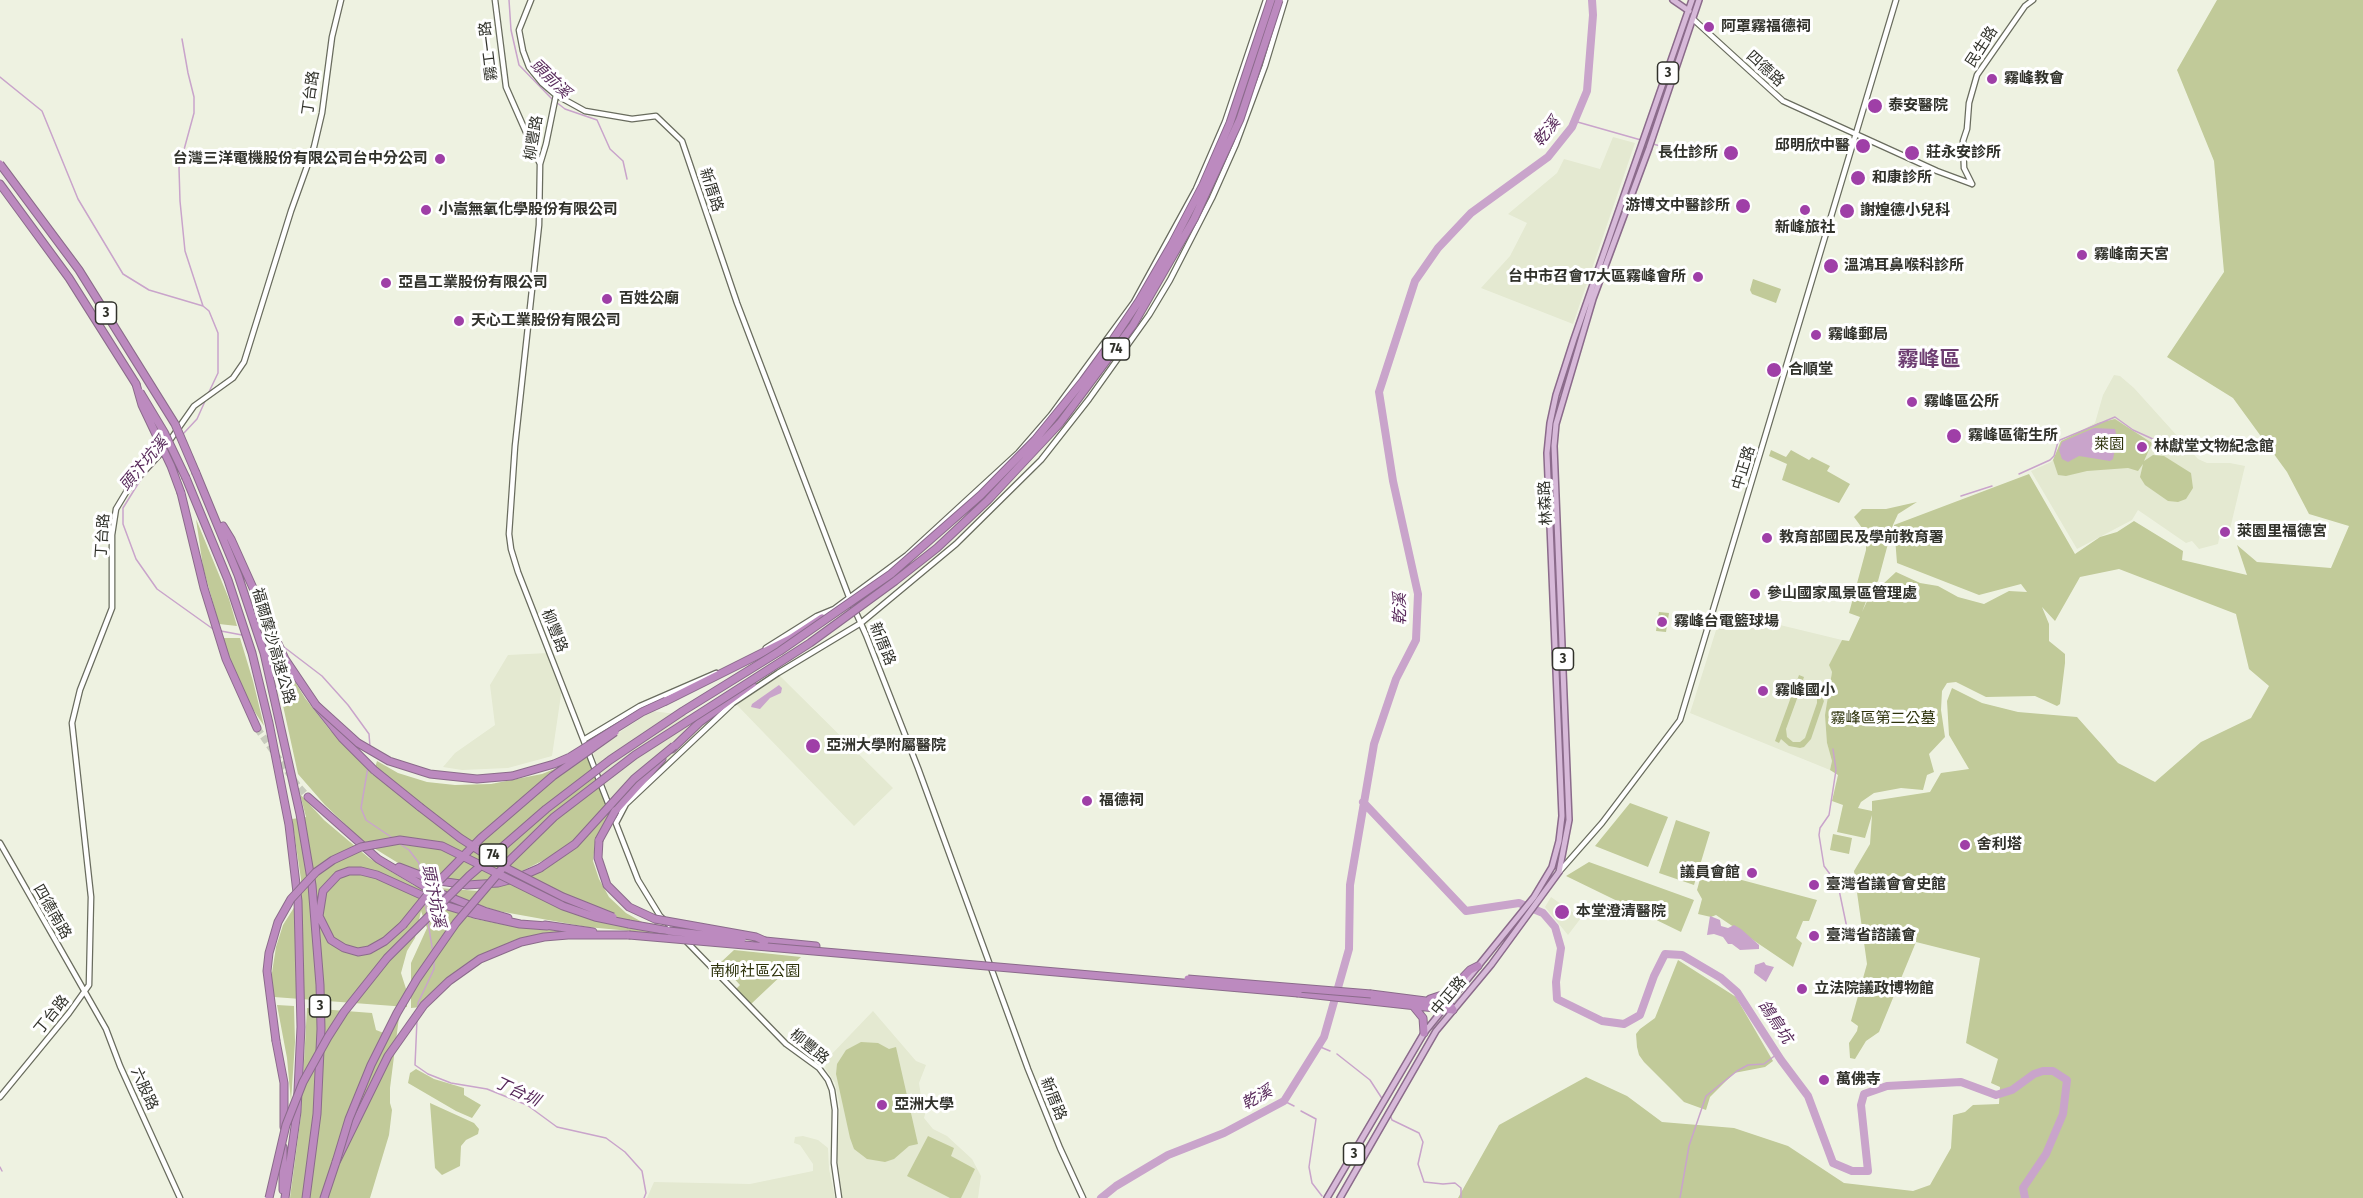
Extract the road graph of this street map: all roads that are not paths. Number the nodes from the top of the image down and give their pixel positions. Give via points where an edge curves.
1 (341, 0) edge
2 (495, 0) edge
3 (531, 0) edge
4 (1266, 0) edge
5 (1271, 0) edge
6 (1280, 0) edge
7 (1285, 0) edge
8 (1673, 0) edge
9 (1692, 0) edge
10 (1699, 0) edge
11 (1896, 0) edge
12 (2033, 0) edge
13 (1689, 10) junction
14 (1694, 19) junction
15 (556, 95) junction
16 (1856, 136) junction
17 (0, 164) edge
18 (540, 164) junction
19 (0, 184) edge
20 (1972, 184) joint
21 (136, 384) junction
22 (214, 513) junction
23 (849, 597) junction
24 (835, 614) junction
25 (842, 621) junction
26 (861, 623) junction
27 (666, 701) junction
28 (316, 705) junction
29 (257, 728) tunnel mouth
30 (585, 739) junction
31 (674, 746) junction
32 (309, 797) tunnel mouth
33 (616, 823) junction
34 (356, 840) junction
35 (0, 843) edge
36 (1559, 872) junction
37 (1535, 901) junction
38 (1527, 912) junction
39 (629, 924) junction
40 (547, 926) junction
41 (629, 935) junction
42 (765, 942) junction
43 (1478, 966) junction
44 (86, 991) junction
45 (1371, 998) junction
46 (1425, 1000) junction
47 (1412, 1005) junction
48 (1448, 1008) junction
49 (1424, 1033) junction
50 (0, 1097) edge
51 (336, 1162) junction
52 (180, 1198) edge
53 (269, 1198) edge
54 (284, 1198) edge
55 (306, 1198) edge
56 (324, 1198) edge
57 (839, 1198) edge
58 (1083, 1198) edge
59 (1327, 1198) edge
60 (1340, 1198) edge

1 - 44 street, 丁台路 via 314,147 244,362 233,378 202,401 181,424 116,509 112,608 75,705 72,723 91,897 90,975
2 - 18 street, 霧工一路 via 506,87
3 - 15 street via 519,30 523,51 536,77
4 - 23 street via 1225,122 1200,180 1134,302 1051,415 1018,453 907,555
5 - 24 highway, 74, bridge via 1238,101 1206,177 1151,282 1099,359 1035,440 981,495 909,559
6 - 25 highway, 74, bridge via 1221,164 1179,249 1127,333 1060,423 1005,484 937,548
7 - 26 street via 1236,144 1212,198 1149,315 1041,460 956,544
8 - 13 main road, 四德路
9 - 13 main road, 3
10 - 14 main road, 3
11 - 16 street, 中正路
12 - 20 street, 民生路 via 1977,75 1963,141 1964,168
13 - 14 main road, 四德路
13 - 37 main road, 林森路 / 3 via 1575,339 1550,423 1547,453 1562,816 1552,867
14 - 16 street, 四德路 via 1783,101
14 - 36 main road, 林森路 / 3 via 1593,299 1556,424 1569,820
15 - 18 street, 柳豐路
15 - 23 street, 新厝路 via 577,108 617,118 656,116 682,141 737,303
16 - 20 street, 四德路
16 - 36 street, 中正路 via 1680,720
17 - 22 highway, 福爾摩沙高速公路 / 3, bridge via 79,270 175,424
18 - 30 street, 柳豐路 via 539,225 509,534 518,572
19 - 21 highway, 福爾摩沙高速公路 / 3 via 69,278
21 - 29 highway, bridge via 181,493 220,642
21 - 54 highway, 福爾摩沙高速公路 / 3, bridge via 186,478 225,571 252,653 289,825 298,901 301,1014 297,1112
22 - 28 highway via 231,539 285,659
22 - 55 highway, 福爾摩沙高速公路 / 3, bridge via 264,652 312,885 321,1018
23 - 26 street, 新厝路
23 - 30 street via 755,654 640,706
24 - 27 highway, bridge
24 - 53 highway, 74, bridge via 651,731 546,809 470,876 387,958 344,1012 303,1082 280,1145
25 - 31 highway, bridge via 719,708
25 - 51 highway, 74, bridge via 635,755 554,818 507,863 456,923 397,1013 371,1065
26 - 33 street via 733,703 626,804
26 - 58 street, 新厝路 via 1028,1069
27 - 28 highway, bridge via 554,764 512,776 477,779 439,776 389,761 358,743
27 - 40 highway, bridge via 592,748 523,802 458,861 437,883 403,925 385,941 358,952 344,948 332,940 318,908 322,891 332,880 349,871 361,871 424,897 497,920
28 - 39 highway, bridge via 374,770 460,838 524,878
30 - 33 street, 柳豐路
31 - 34 highway, bridge via 634,779 575,844 540,868 517,878 454,884 421,876
31 - 42 highway, bridge via 609,819 599,840 602,876 621,901 655,919 756,937
32 - 34 highway
33 - 57 street, 柳豐路 via 638,880 660,916 795,1053 819,1068 828,1080 835,1110 834,1163
34 - 40 highway via 378,859 422,886 484,911
35 - 44 street, 四德南路
36 - 37 main road, 中正路 / 3
37 - 38 main road, 3
38 - 43 main road, 中正路 / 3
38 - 48 main road, 中正路 / 3
39 - 42 highway, bridge
39 - 54 highway, bridge via 563,906 442,846 400,840 361,847 316,872 291,899 278,922 267,971 285,1104 281,1177
40 - 41 highway
41 - 45 highway, bridge
41 - 51 highway, bridge via 568,935 521,942 480,959 449,981 424,1005 394,1047
42 - 45 highway, bridge
43 - 46 highway via 1448,993
43 - 48 main road, 中正路 / 3
44 - 50 street, 丁台路
44 - 52 street, 六股路
45 - 46 highway
45 - 47 highway
46 - 48 highway
47 - 48 highway
47 - 49 highway via 1422,1017
48 - 49 main road, 中正路 / 3
48 - 60 main road, 中正路 / 3
49 - 59 main road, 中正路 / 3
51 - 56 highway

